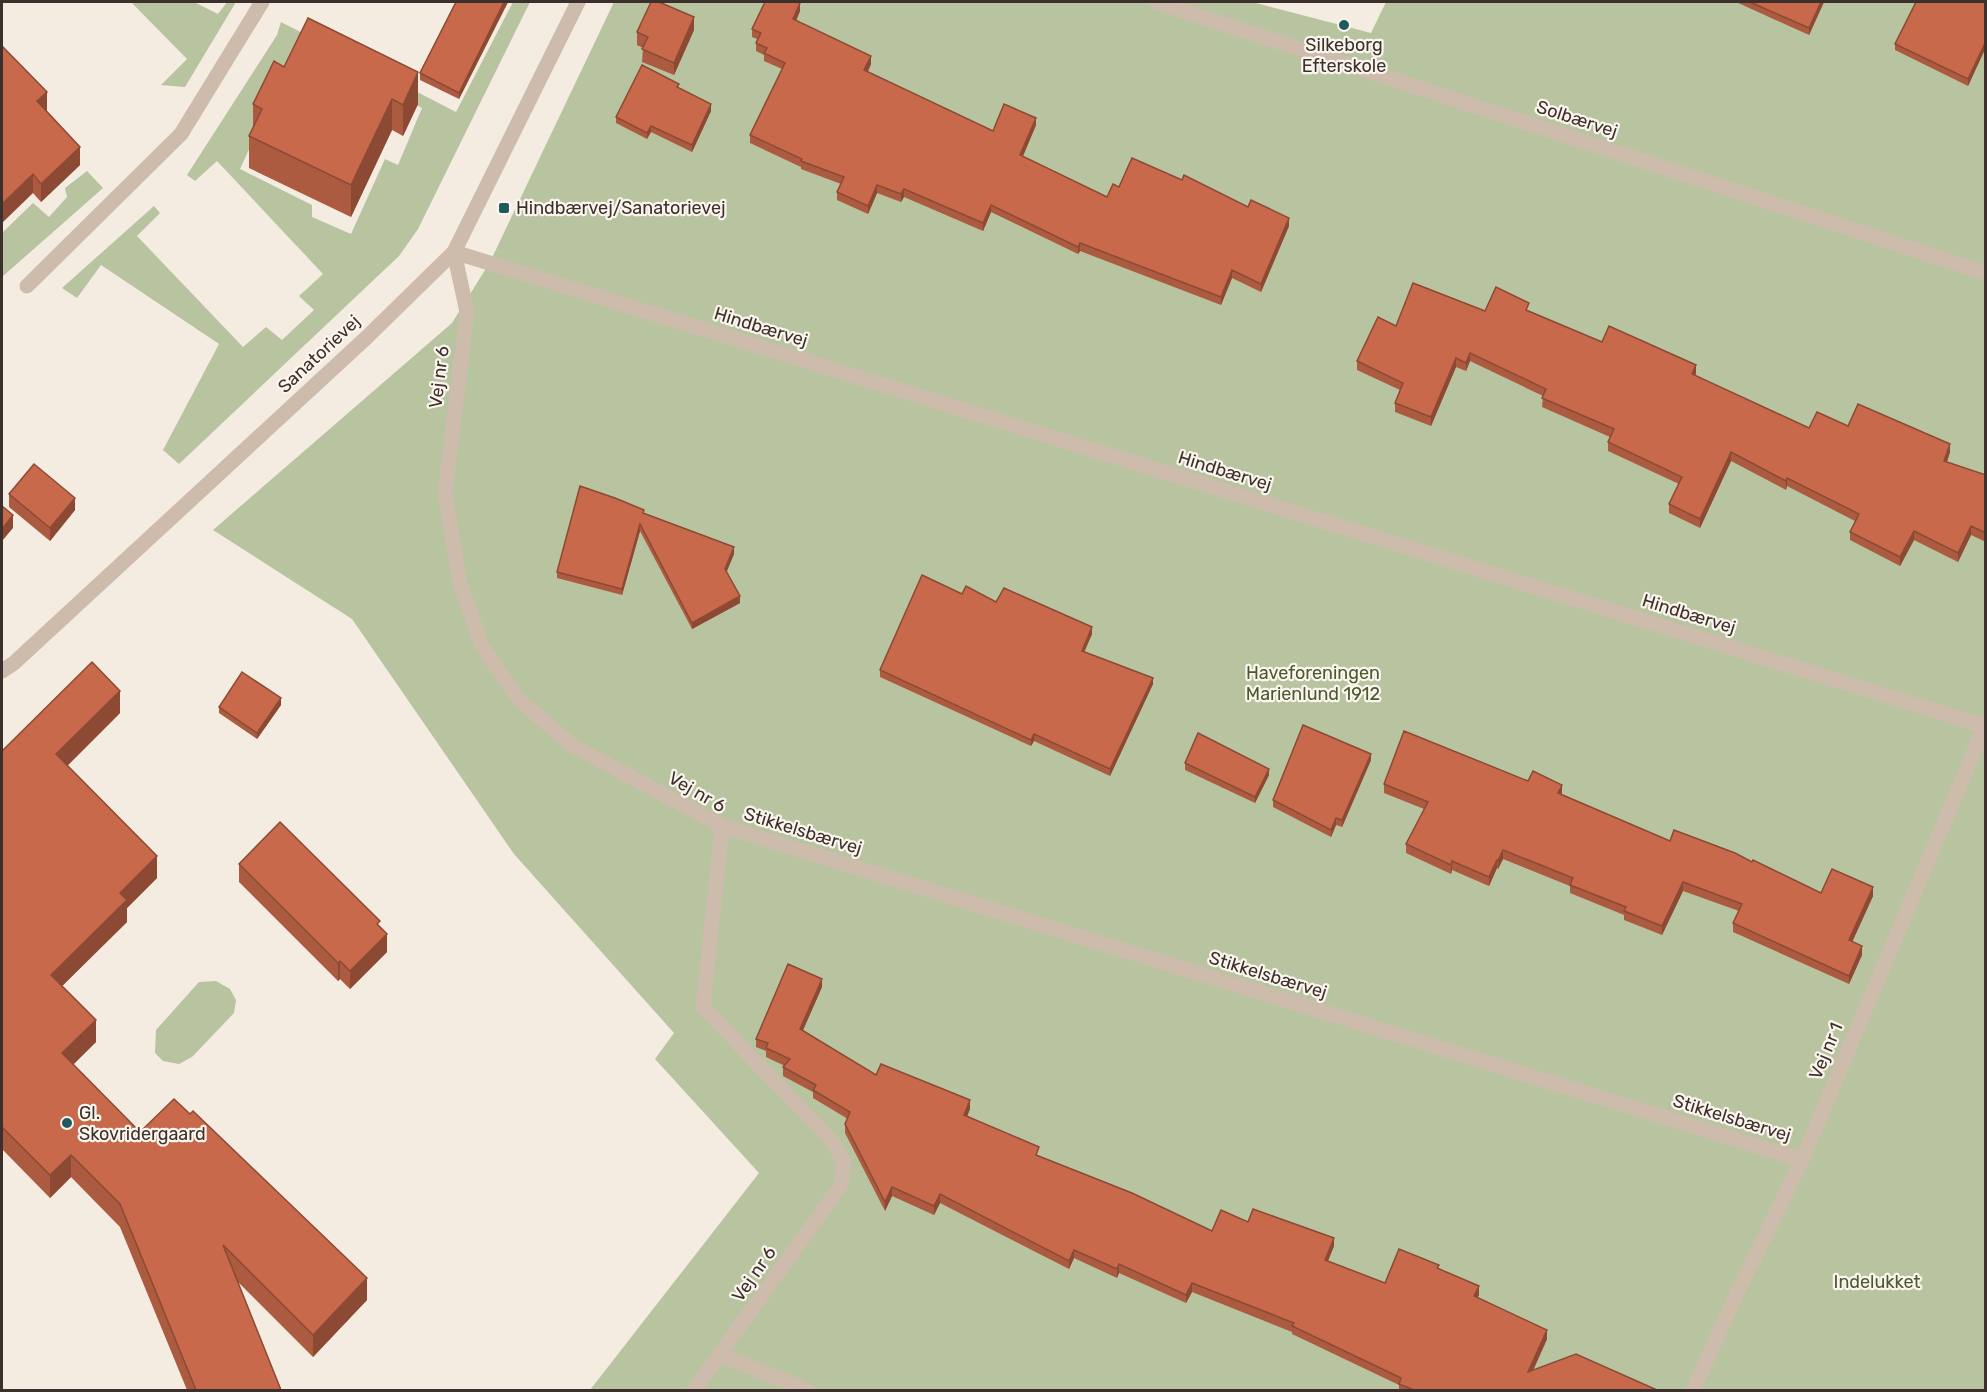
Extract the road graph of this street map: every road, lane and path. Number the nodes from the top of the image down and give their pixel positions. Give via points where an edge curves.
1 (262, 2) edge
2 (578, 2) edge
3 (1156, 2) edge
4 (454, 252) junction
5 (1986, 273) edge
6 (27, 286) dead end
7 (2, 671) edge
8 (1985, 725) edge
9 (722, 826) junction
10 (1802, 1160) junction
11 (721, 1355) junction
12 (694, 1390) edge
13 (807, 1390) edge
14 (1693, 1390) edge

1 - 6 street via 181,134
2 - 4 street, Sanatorievej
3 - 5 street, Solbærvej
4 - 7 street, Sanatorievej via 349,354
4 - 8 street, Hindbærvej
4 - 9 street, Vej nr 6 via 467,312 445,493 460,582 482,646 519,700 573,746
8 - 10 street, Vej nr 1
9 - 10 street, Stikkelsbærvej
9 - 11 street, Vej nr 6 via 704,1007 832,1141 844,1163 841,1185
10 - 14 street, Vej nr 1
11 - 12 street, Vej nr 6
11 - 13 street

